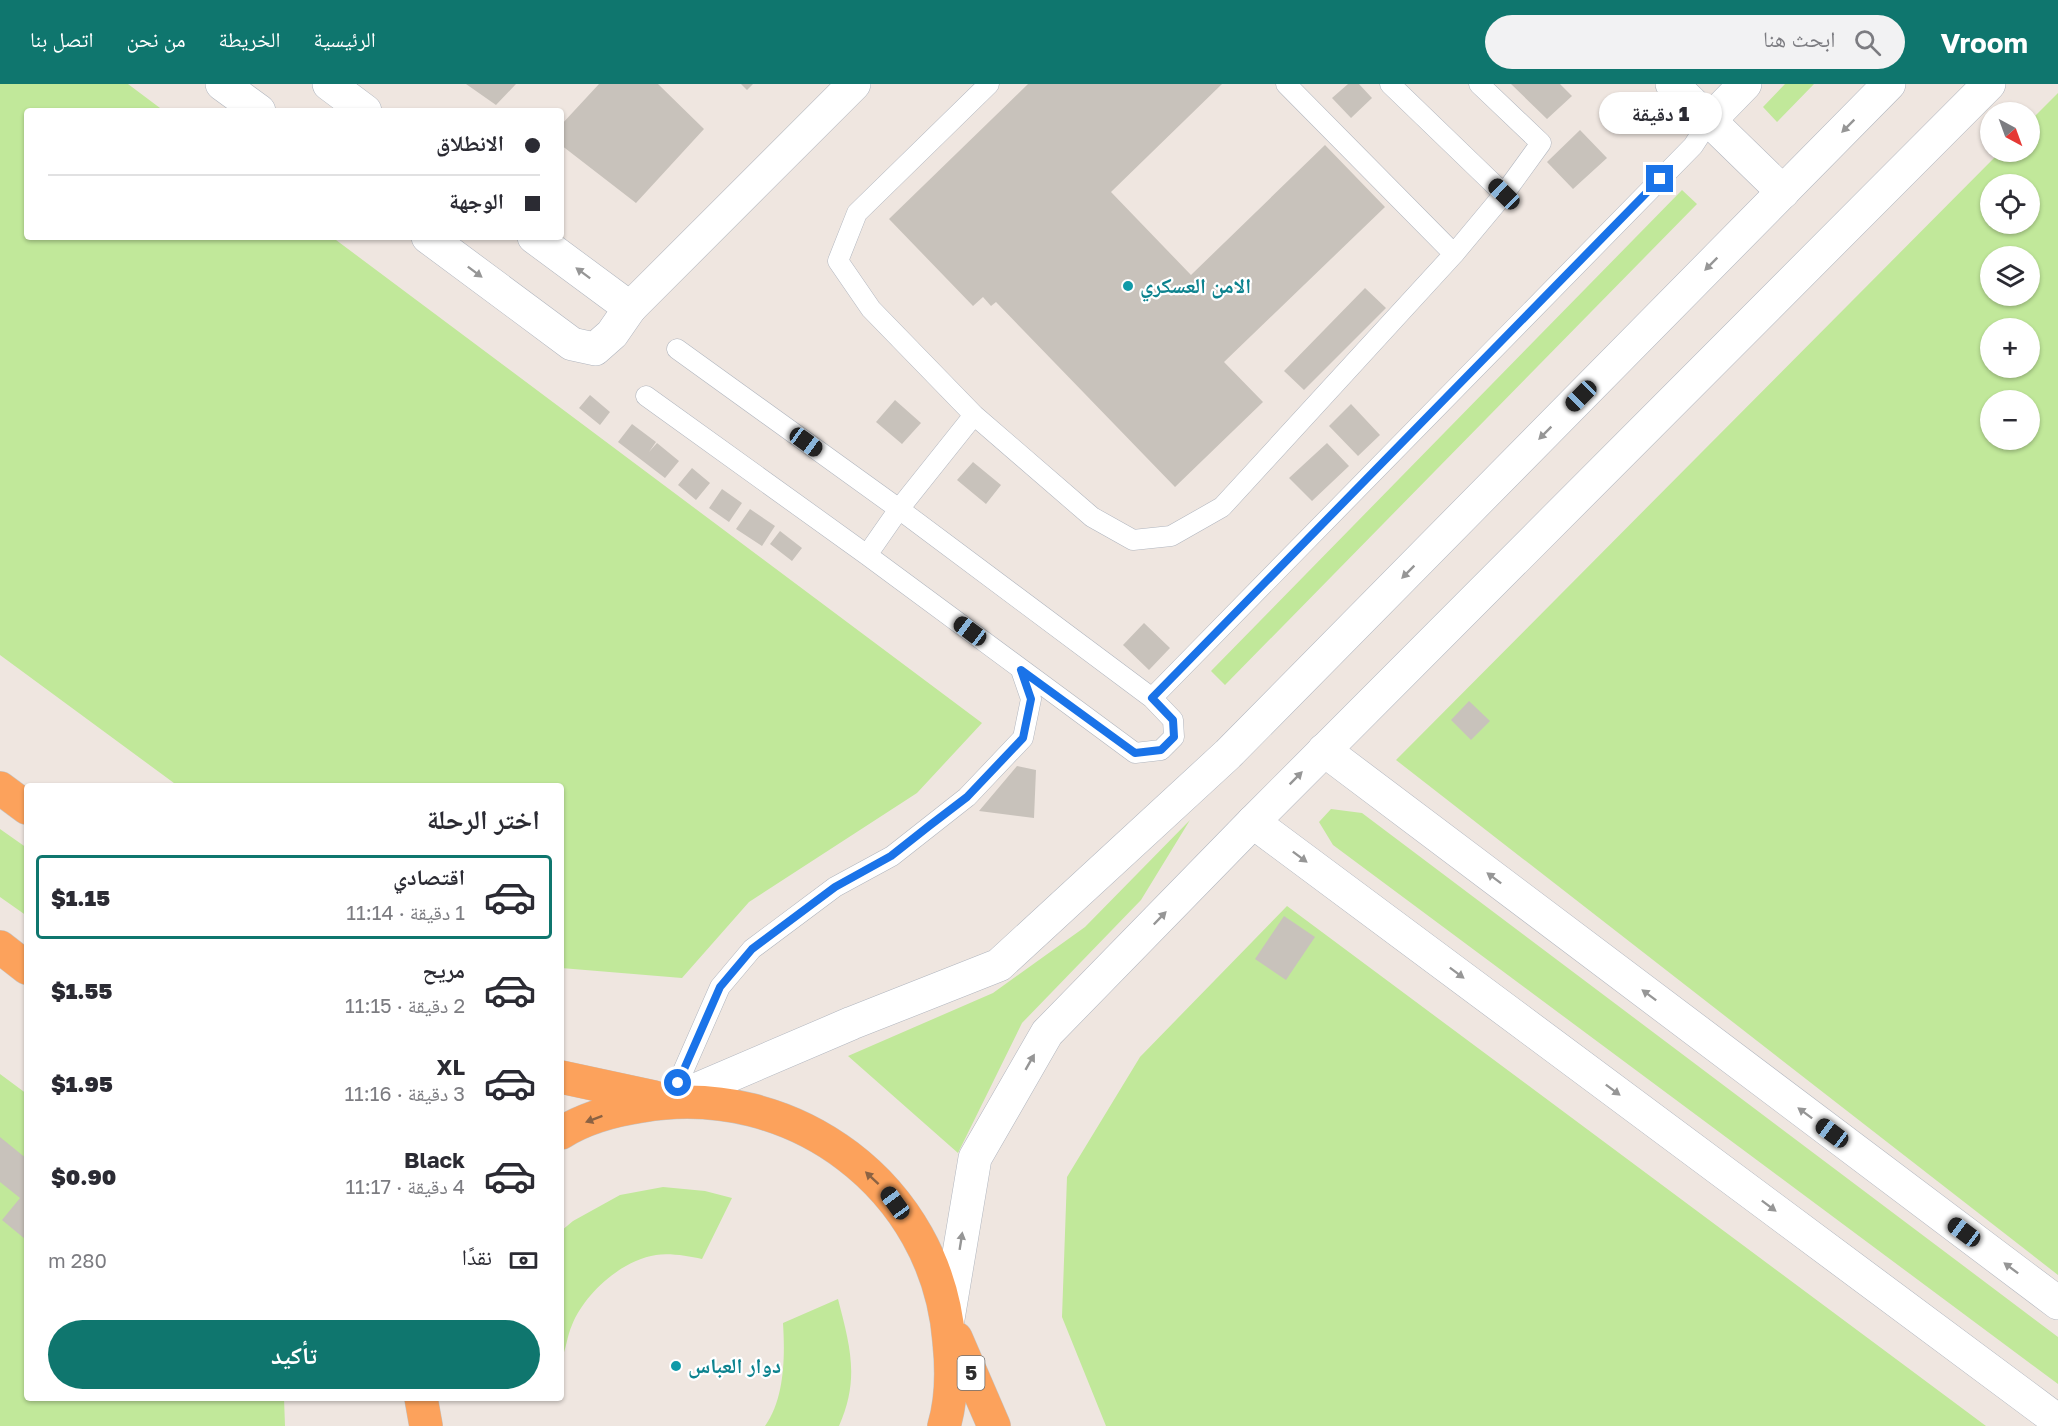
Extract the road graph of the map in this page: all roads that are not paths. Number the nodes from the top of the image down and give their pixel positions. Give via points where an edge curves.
1 (222, 84) edge
2 (329, 84) edge
3 (854, 84) edge
4 (989, 84) edge
5 (1286, 84) edge
6 (1390, 84) edge
7 (1479, 84) edge
8 (1672, 84) edge
9 (1745, 84) edge
10 (1889, 84) edge
11 (1989, 84) edge
12 (255, 108) edge
13 (361, 108) edge
14 (1710, 120) junction
15 (1783, 192) junction
16 (1504, 194) junction
17 (432, 240) edge
18 (538, 240) edge
19 (1454, 254) junction
20 (630, 308) junction
21 (677, 349) dead end
22 (646, 396) dead end
23 (974, 415) junction
24 (898, 508) junction
25 (867, 555) junction
26 (1021, 670) junction
27 (1152, 698) junction
28 (1324, 750) junction
29 (0, 788) edge
30 (24, 806) edge
31 (1253, 822) junction
32 (0, 947) edge
33 (24, 966) edge
34 (564, 1078) edge
35 (670, 1101) junction
36 (564, 1132) edge
37 (2058, 1303) edge
38 (948, 1319) junction
39 (418, 1401) edge
40 (420, 1401) edge
41 (2058, 1421) edge
42 (408, 1426) edge
43 (426, 1426) edge
44 (944, 1426) edge
45 (994, 1426) edge

1 - 12 main road
2 - 13 main road
3 - 20 main road
4 - 23 lane via 857,213 838,261 871,309
5 - 19 lane
6 - 16 lane
7 - 16 lane via 1541,143
8 - 14 main road
9 - 14 main road
10 -> 15 main road
11 - 28 main road
14 - 15 main road
14 - 27 lane via 1693,146
15 -> 35 main road via 1228,754 999,965
16 - 19 lane
17 -> 20 main road via 572,344 596,349
20 -> 18 main road
19 - 23 lane via 1222,507 1171,536 1133,540 1092,517
21 - 24 lane
22 - 25 lane
23 - 24 lane
24 - 25 lane
24 - 27 lane
25 - 26 lane
26 - 27 lane via 1135,753 1161,750 1174,737 1173,720
26 - 35 lane via 1031,699 1023,738 967,797 891,856 835,887 752,949 720,987
31 -> 28 main road
37 -> 28 main road
29 - 30 highway
38 -> 31 main road via 975,1158 1047,1033
31 -> 41 main road
32 - 33 highway
34 - 35 highway
35 -> 36 highway via 618,1110
38 -> 35 highway via 935,1273 914,1230 886,1190 850,1157 810,1131 765,1113 718,1102
38 - 44 highway via 952,1367
38 - 45 highway, 5
39 - 42 main road
40 - 43 highway

